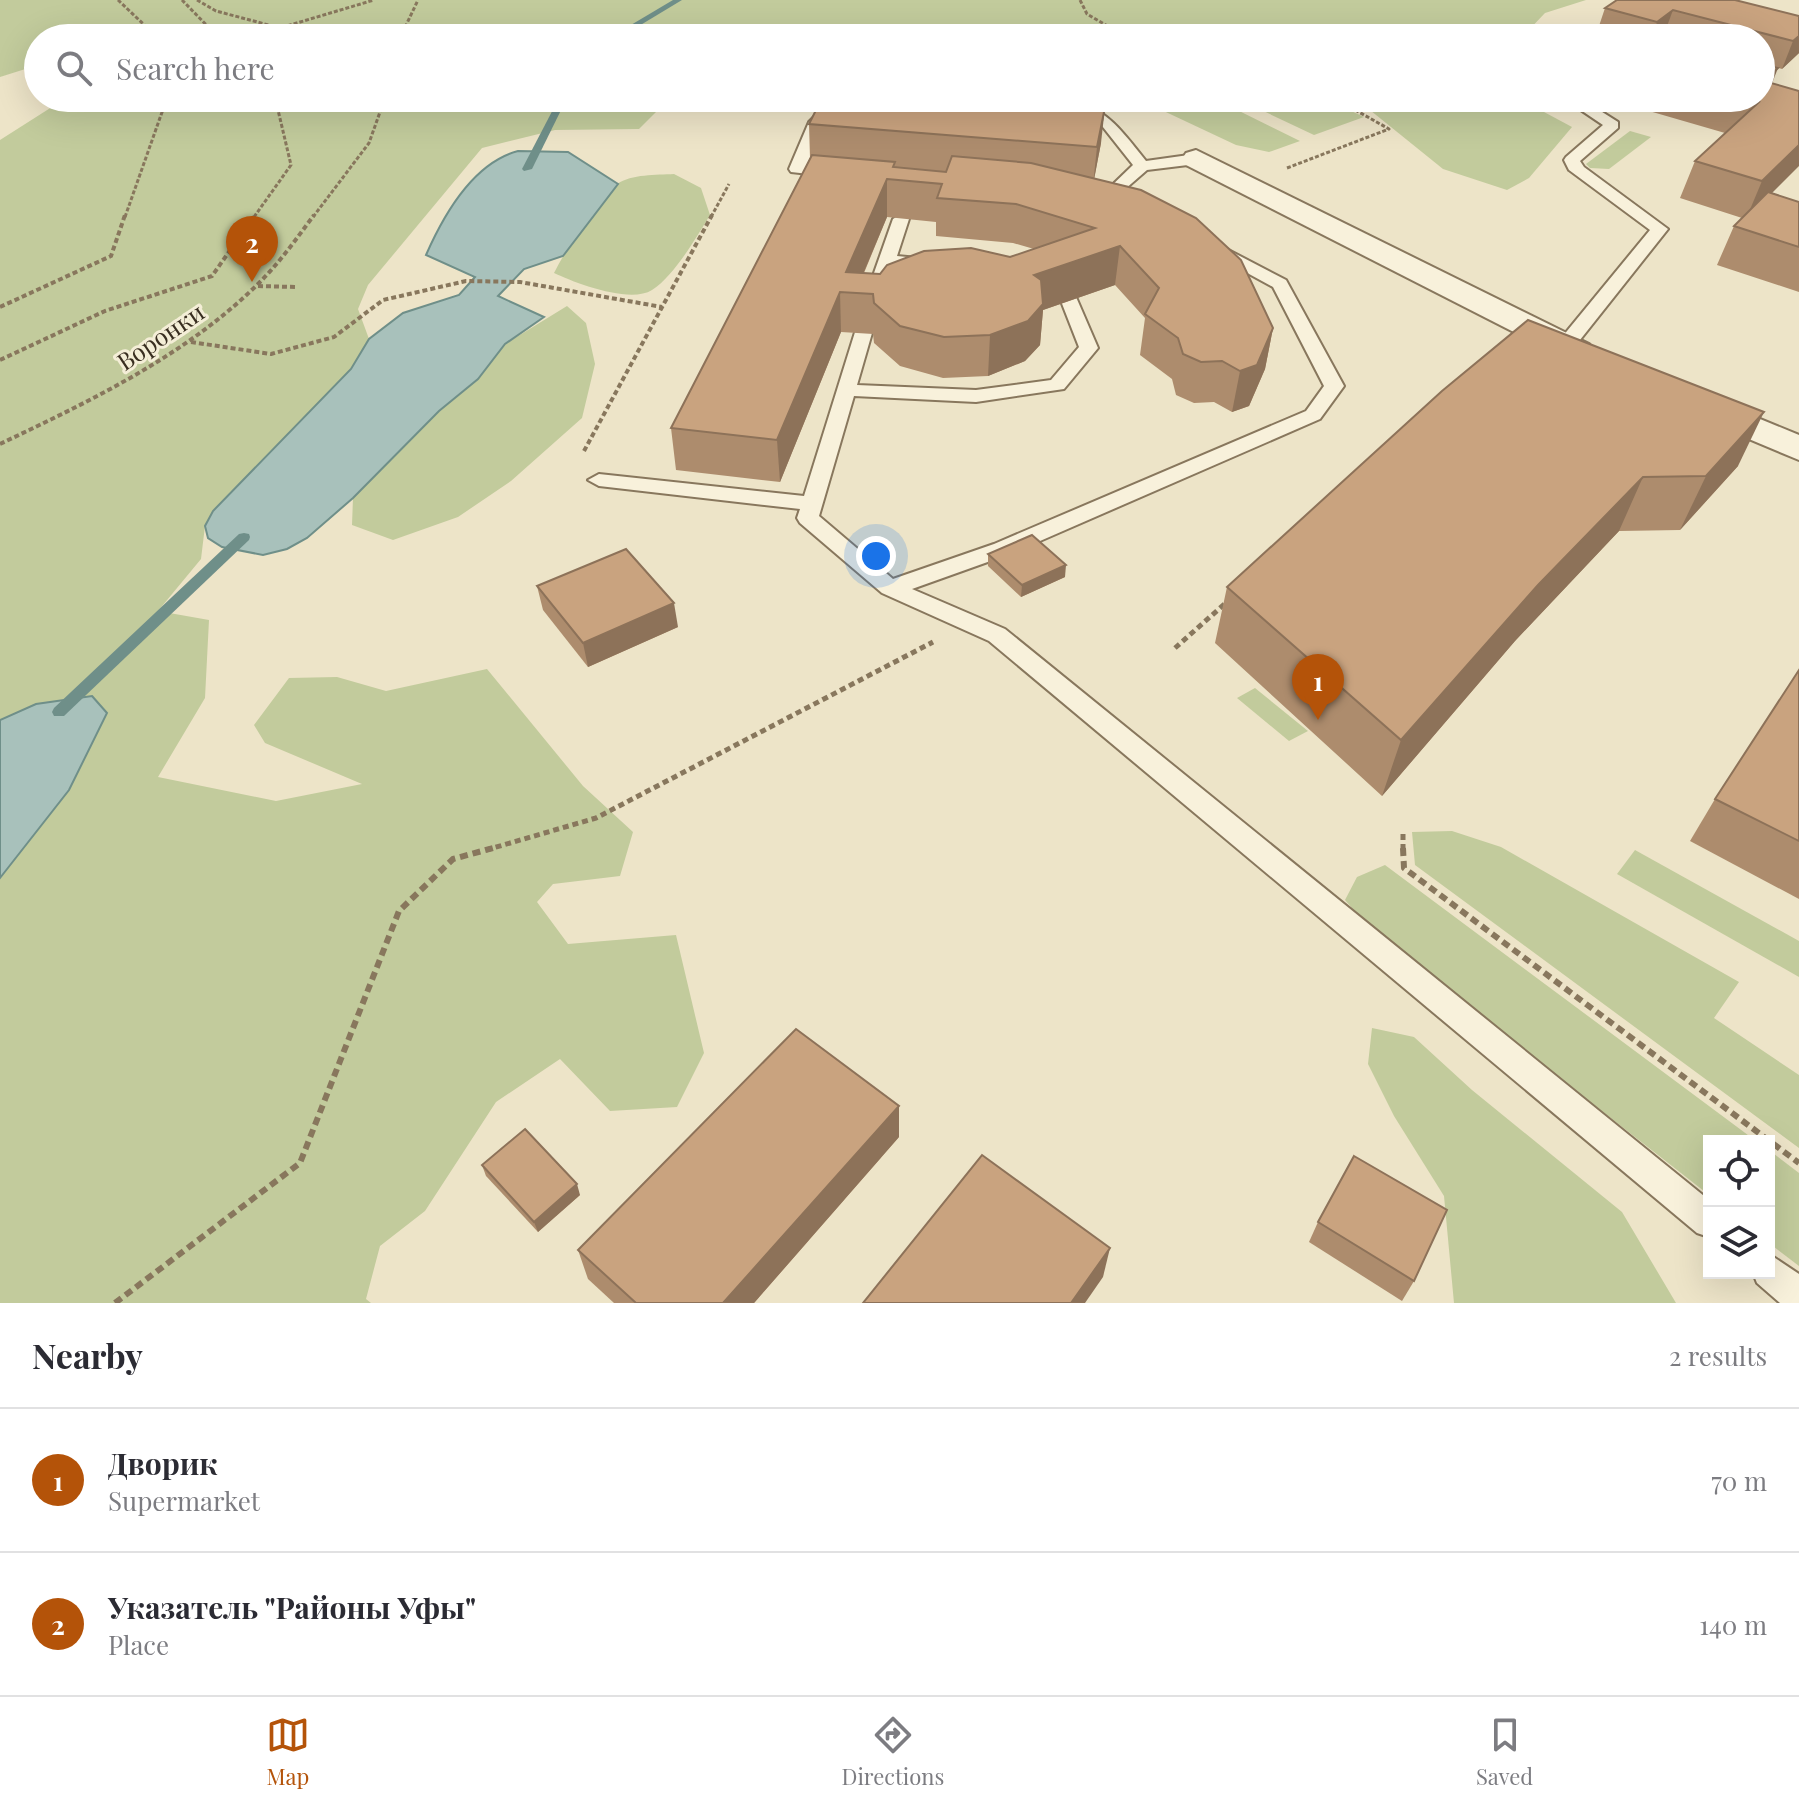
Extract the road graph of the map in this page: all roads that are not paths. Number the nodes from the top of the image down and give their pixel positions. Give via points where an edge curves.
1 (827, 112) edge
2 (1087, 112) edge
3 (1592, 112) edge
4 (1196, 159) joint
5 (1142, 166) junction
6 (856, 173) edge
7 (1155, 214) edge
8 (901, 219) edge
9 (1197, 237) edge
10 (888, 260) junction
11 (952, 266) edge
12 (879, 287) edge
13 (1070, 301) edge
14 (863, 333) edge
15 (1565, 346) junction
16 (1609, 365) edge
17 (845, 390) junction
18 (1667, 391) edge
19 (1799, 449) edge
20 (599, 480) road end
21 (813, 504) junction
22 (890, 588) junction
23 (1703, 1216) edge
24 (1775, 1276) edge
25 (1799, 1296) edge

1 - 6 lane via 817,122 797,169
2 - 5 lane via 1104,119
3 - 15 lane via 1613,125 1572,160 1577,170 1660,229
4 - 5 lane
4 - 15 street
5 - 7 lane via 1106,191
8 - 10 lane
9 - 22 lane via 1280,284 1334,386 1313,415 1002,549
10 - 11 lane
10 - 12 lane
13 - 17 lane via 1089,348 1057,385 976,396
14 - 17 lane
15 - 16 street
17 - 21 lane
18 - 19 street
20 - 21 lane
21 - 22 lane via 808,518
22 - 23 lane via 997,635
24 - 25 lane

